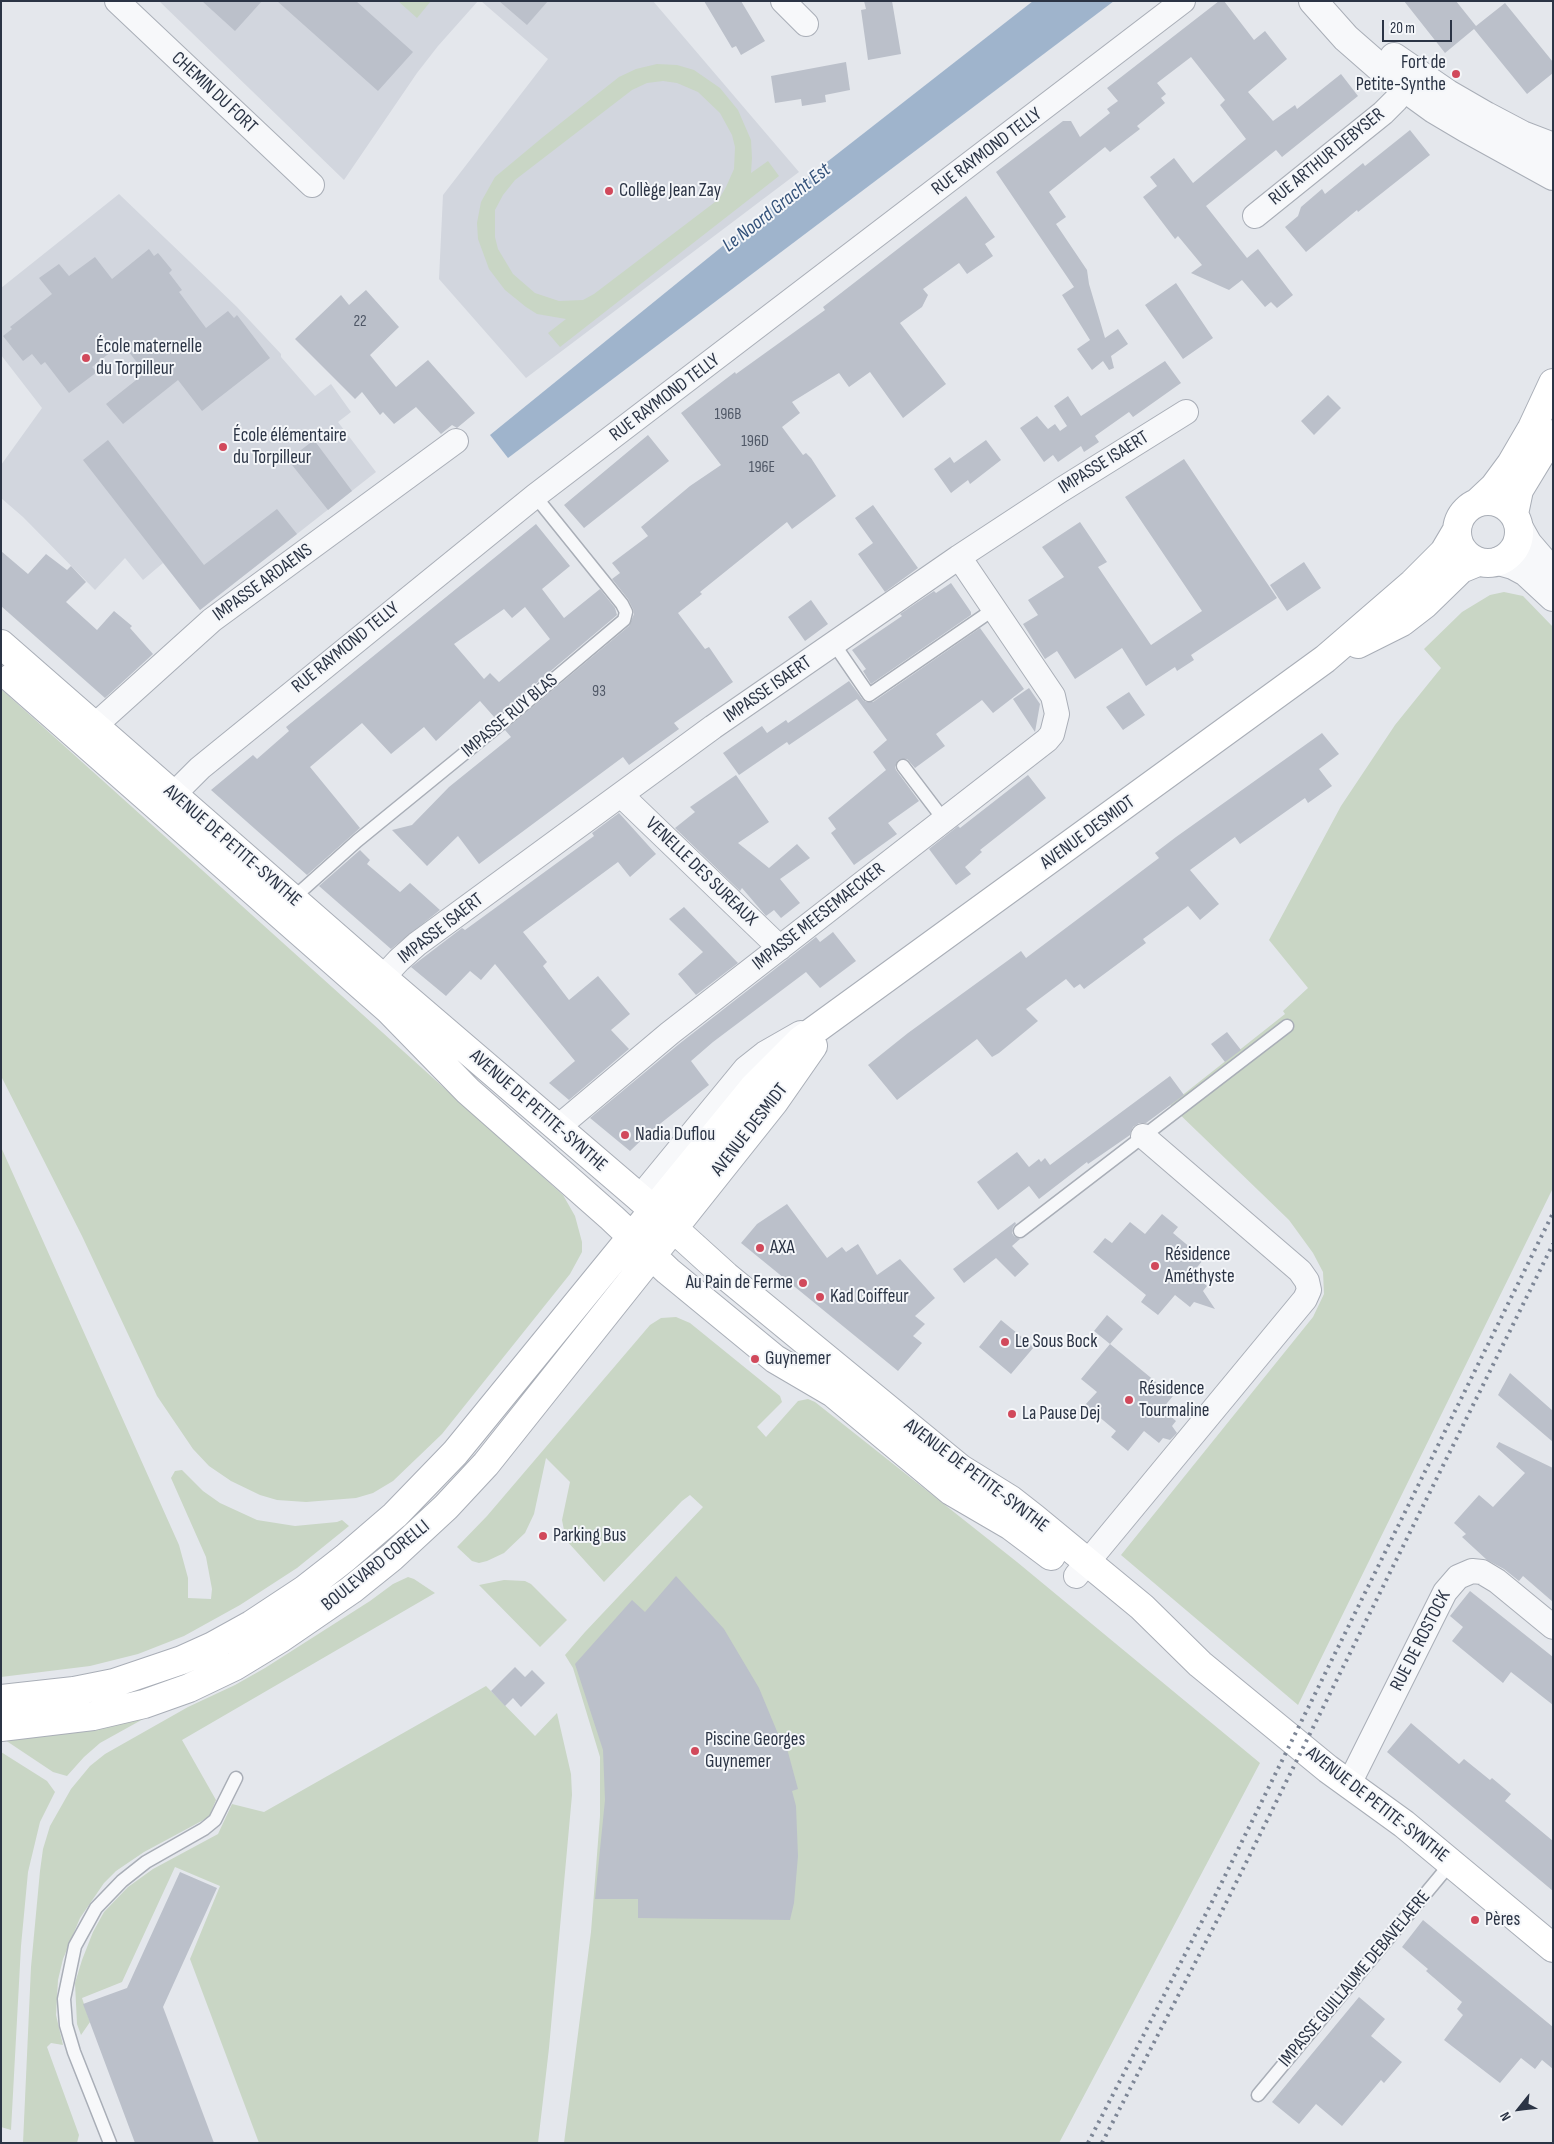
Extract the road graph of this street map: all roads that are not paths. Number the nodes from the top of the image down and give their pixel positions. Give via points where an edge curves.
1 (117, 1) edge
2 (783, 1) edge
3 (1183, 1) edge
4 (1313, 1) edge
5 (1338, 1) edge
6 (806, 24) dead end
7 (1411, 81) junction
8 (1553, 148) edge
9 (1553, 176) edge
10 (312, 185) dead end
11 (1255, 216) dead end
12 (1553, 382) edge
13 (1186, 412) dead end
14 (1553, 434) edge
15 (456, 441) dead end
16 (535, 496) junction
17 (1478, 502) junction
18 (1516, 521) junction
19 (1457, 530) junction
20 (959, 558) junction
21 (1489, 561) junction
22 (1553, 573) edge
23 (1553, 597) edge
24 (994, 609) junction
25 (1, 644) edge
26 (834, 644) junction
27 (1325, 659) junction
28 (1, 670) edge
29 (87, 732) junction
30 (903, 766) dead end
31 (622, 795) junction
32 (165, 801) junction
33 (944, 820) junction
34 (285, 906) junction
35 (780, 948) junction
36 (376, 985) junction
37 (850, 1006) junction
38 (1286, 1026) dead end
39 (557, 1128) junction
40 (1143, 1136) junction
41 (647, 1205) junction
42 (673, 1228) junction
43 (1020, 1231) dead end
44 (632, 1236) junction
45 (652, 1256) junction
46 (1082, 1569) junction
47 (1553, 1627) edge
48 (3, 1699) edge
49 (1, 1726) edge
50 (236, 1778) dead end
51 (1349, 1784) junction
52 (1451, 1863) junction
53 (1553, 1948) edge
54 (1258, 2095) dead end
55 (110, 2143) edge

1 - 10 street, CHEMIN DU FORT
2 - 6 street
3 - 16 street, RUE RAYMOND TELLY
4 - 7 street via 1346,38 1384,72
5 - 7 street
7 - 8 street
7 - 9 street via 1466,128
7 - 11 street, RUE ARTHUR DEBYSER via 1383,113
12 - 17 main road via 1511,464
13 - 20 street, IMPASSE ISAERT
14 - 18 main road via 1519,490
15 - 29 street, IMPASSE ARDAENS via 212,620
16 - 32 street, RUE RAYMOND TELLY via 354,641 200,768
16 - 34 lane, IMPASSE RUY BLAS via 622,604 626,612 624,620 361,837
17 - 18 main road via 1500,503
17 - 19 main road via 1463,513
18 - 21 main road via 1518,539 1514,549
18 - 22 street via 1528,544
19 - 21 main road via 1461,548 1468,556
19 - 27 main road, AVENUE DESMIDT via 1444,552 1413,583
20 - 24 street
20 - 26 street, IMPASSE ISAERT
21 - 23 street via 1519,568
21 - 27 main road, AVENUE DESMIDT via 1461,569 1402,622
24 - 26 lane via 869,695
24 - 33 street, IMPASSE MEESEMAECKER via 1053,696 1056,721 1047,740
25 - 29 main road, AVENUE DE PETITE-SYNTHE
26 - 31 street, IMPASSE ISAERT
27 - 37 main road, AVENUE DESMIDT
28 - 29 main road, AVENUE DE PETITE-SYNTHE
29 - 32 main road, AVENUE DE PETITE-SYNTHE
30 - 33 lane
31 - 35 street, VENELLE DES SUREAUX
31 - 36 street, IMPASSE ISAERT via 417,944
32 - 34 main road, AVENUE DE PETITE-SYNTHE
33 - 35 street, IMPASSE MEESEMAECKER
34 - 36 main road, AVENUE DE PETITE-SYNTHE
35 - 39 street, IMPASSE MEESEMAECKER via 670,1033
36 - 39 main road, AVENUE DE PETITE-SYNTHE
36 - 44 main road, AVENUE DE PETITE-SYNTHE via 396,1017 468,1091
37 - 41 main road, AVENUE DESMIDT via 818,1025 784,1056
37 - 42 main road, AVENUE DESMIDT via 809,1050 774,1102
38 - 40 lane
39 - 41 main road, AVENUE DE PETITE-SYNTHE
40 - 43 lane
40 - 46 street via 1300,1271 1307,1281 1308,1290 1305,1298
41 - 42 main road, AVENUE DE PETITE-SYNTHE
41 - 44 main road, AVENUE DESMIDT
42 - 45 main road, AVENUE DESMIDT
42 - 46 main road, AVENUE DE PETITE-SYNTHE via 726,1276 961,1469 1011,1500
44 - 45 main road, AVENUE DE PETITE-SYNTHE
44 - 48 main road, BOULEVARD CORELLI via 445,1464 380,1528 322,1576 213,1646 165,1667 94,1687
45 - 46 main road, AVENUE DE PETITE-SYNTHE via 775,1359 825,1387 951,1491
45 - 49 main road, BOULEVARD CORELLI via 474,1478 416,1536 351,1590 248,1659 179,1692 93,1716
46 - 51 main road, AVENUE DE PETITE-SYNTHE via 1152,1616 1200,1664
47 - 51 street, RUE DE ROSTOCK via 1486,1574 1472,1571 1458,1577 1444,1592
50 - 55 lane via 215,1820 146,1862 122,1881 96,1908 75,1946 64,1994 66,2025
51 - 52 main road, AVENUE DE PETITE-SYNTHE via 1392,1814
52 - 53 main road, AVENUE DE PETITE-SYNTHE
52 - 54 lane, IMPASSE GUILLAUME DEBAVELAERE

